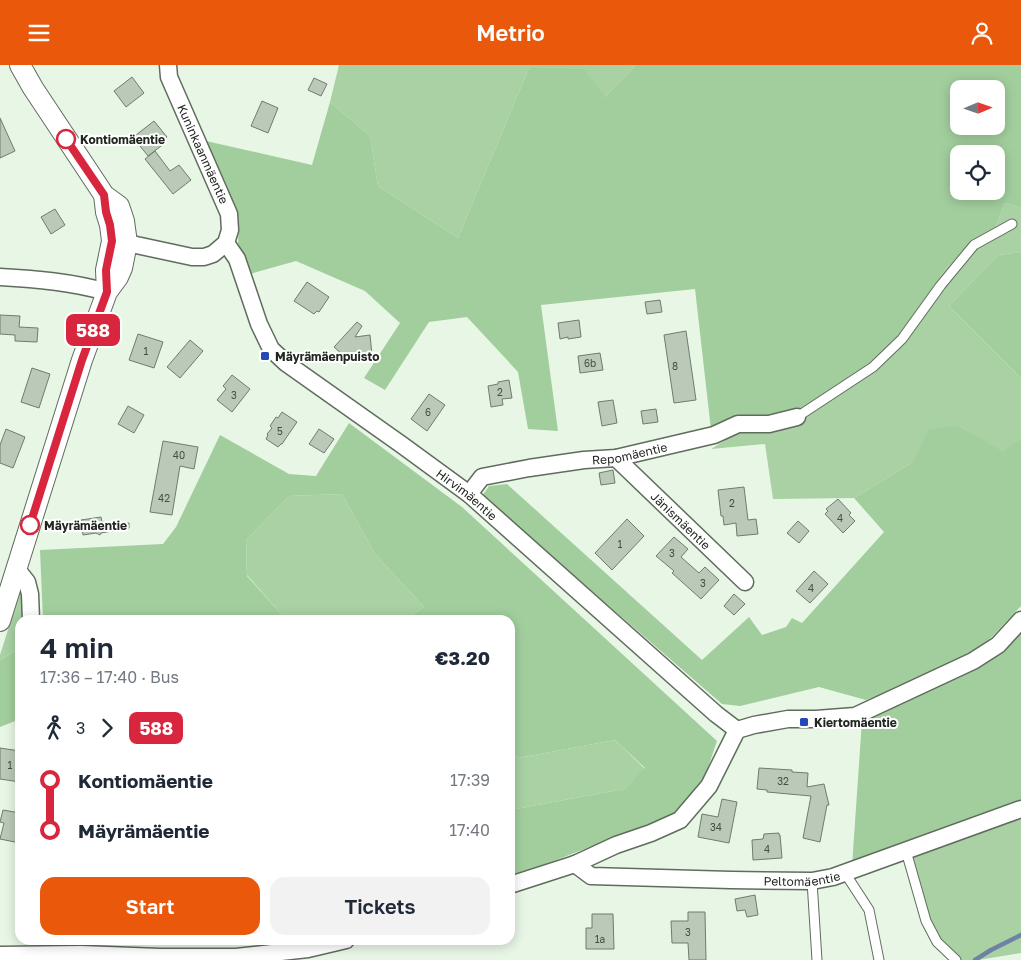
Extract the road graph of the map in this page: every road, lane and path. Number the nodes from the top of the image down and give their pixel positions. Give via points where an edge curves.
1 (20, 65) edge
2 (168, 65) edge
3 (1012, 224) dead end
4 (119, 242) junction
5 (226, 243) junction
6 (0, 277) edge
7 (107, 292) junction
8 (797, 417) joint
9 (616, 458) junction
10 (469, 494) junction
11 (16, 568) junction
12 (745, 583) dead end
13 (32, 615) edge
14 (1021, 620) edge
15 (0, 621) edge
16 (737, 730) junction
17 (1021, 809) edge
18 (906, 851) junction
19 (575, 864) junction
20 (845, 873) junction
21 (812, 881) junction
22 (515, 883) edge
23 (325, 945) edge
24 (0, 955) edge
25 (160, 959) edge
26 (817, 960) edge
27 (879, 960) edge
28 (956, 960) edge

1 - 4 street via 104,195 110,225
2 - 5 street, Kuninkaanmäentie via 169,77 229,214 230,230
3 - 8 lane via 974,245 902,339 873,367
4 - 5 street via 192,257 213,254
4 - 7 street via 106,270
5 - 10 street, Hirvimäentie via 237,259 259,324 272,349 286,363
6 - 7 street via 40,279
7 - 11 street
8 - 9 street, Repomäentie via 769,423 738,424 714,435
9 - 10 street, Repomäentie via 584,460 482,477
9 - 12 street, Jänismäentie
10 - 16 street, Hirvimäentie
11 - 13 street via 27,581
11 - 15 street
14 - 16 street via 998,645 973,661 855,716 788,719
16 - 19 street via 710,786 680,820
17 - 18 street, Peltomäentie
18 - 20 street, Peltomäentie
18 - 28 lane via 926,921 937,942
19 - 21 street, Peltomäentie via 591,876
19 - 22 street
20 - 21 street, Peltomäentie
20 - 27 lane via 869,910
21 - 26 lane
23 - 25 street via 236,957
24 - 25 street

